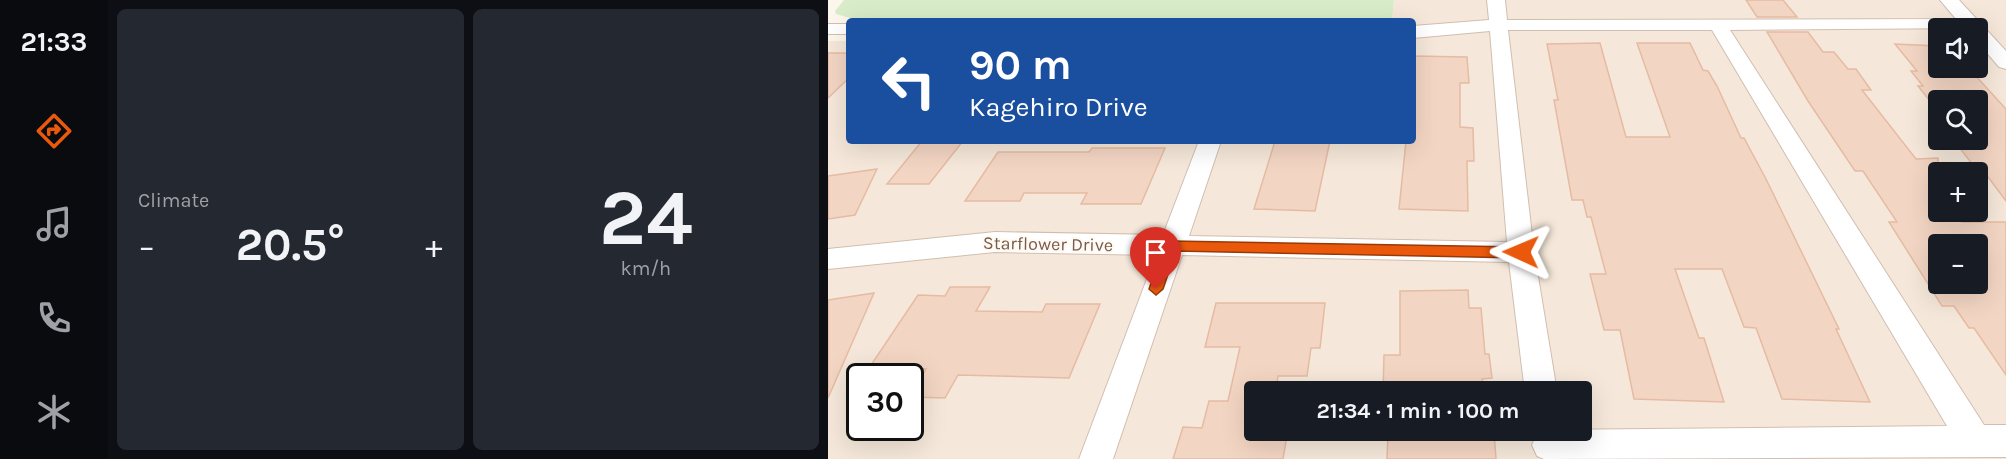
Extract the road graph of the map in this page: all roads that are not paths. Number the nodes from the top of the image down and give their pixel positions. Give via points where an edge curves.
1 (1496, 0) edge
2 (1949, 0) edge
3 (1965, 18) edge
4 (1498, 25) junction
5 (1718, 25) junction
6 (1928, 27) edge
7 (828, 29) edge
8 (846, 29) edge
9 (1416, 32) edge
10 (1988, 43) edge
11 (2006, 63) edge
12 (1209, 144) edge
13 (1171, 246) junction
14 (1521, 252) junction
15 (828, 259) edge
16 (1539, 381) edge
17 (1990, 441) edge
18 (1549, 445) edge
19 (1096, 459) edge

1 - 4 street
2 - 3 street
4 - 5 street
4 - 9 street
4 - 14 street
5 - 6 street
5 - 17 street
7 - 8 street
10 - 11 street
12 - 13 street
13 - 14 street, Starflower Drive
13 - 15 street, Starflower Drive via 995,242
13 - 19 street
14 - 16 street
17 - 18 street

